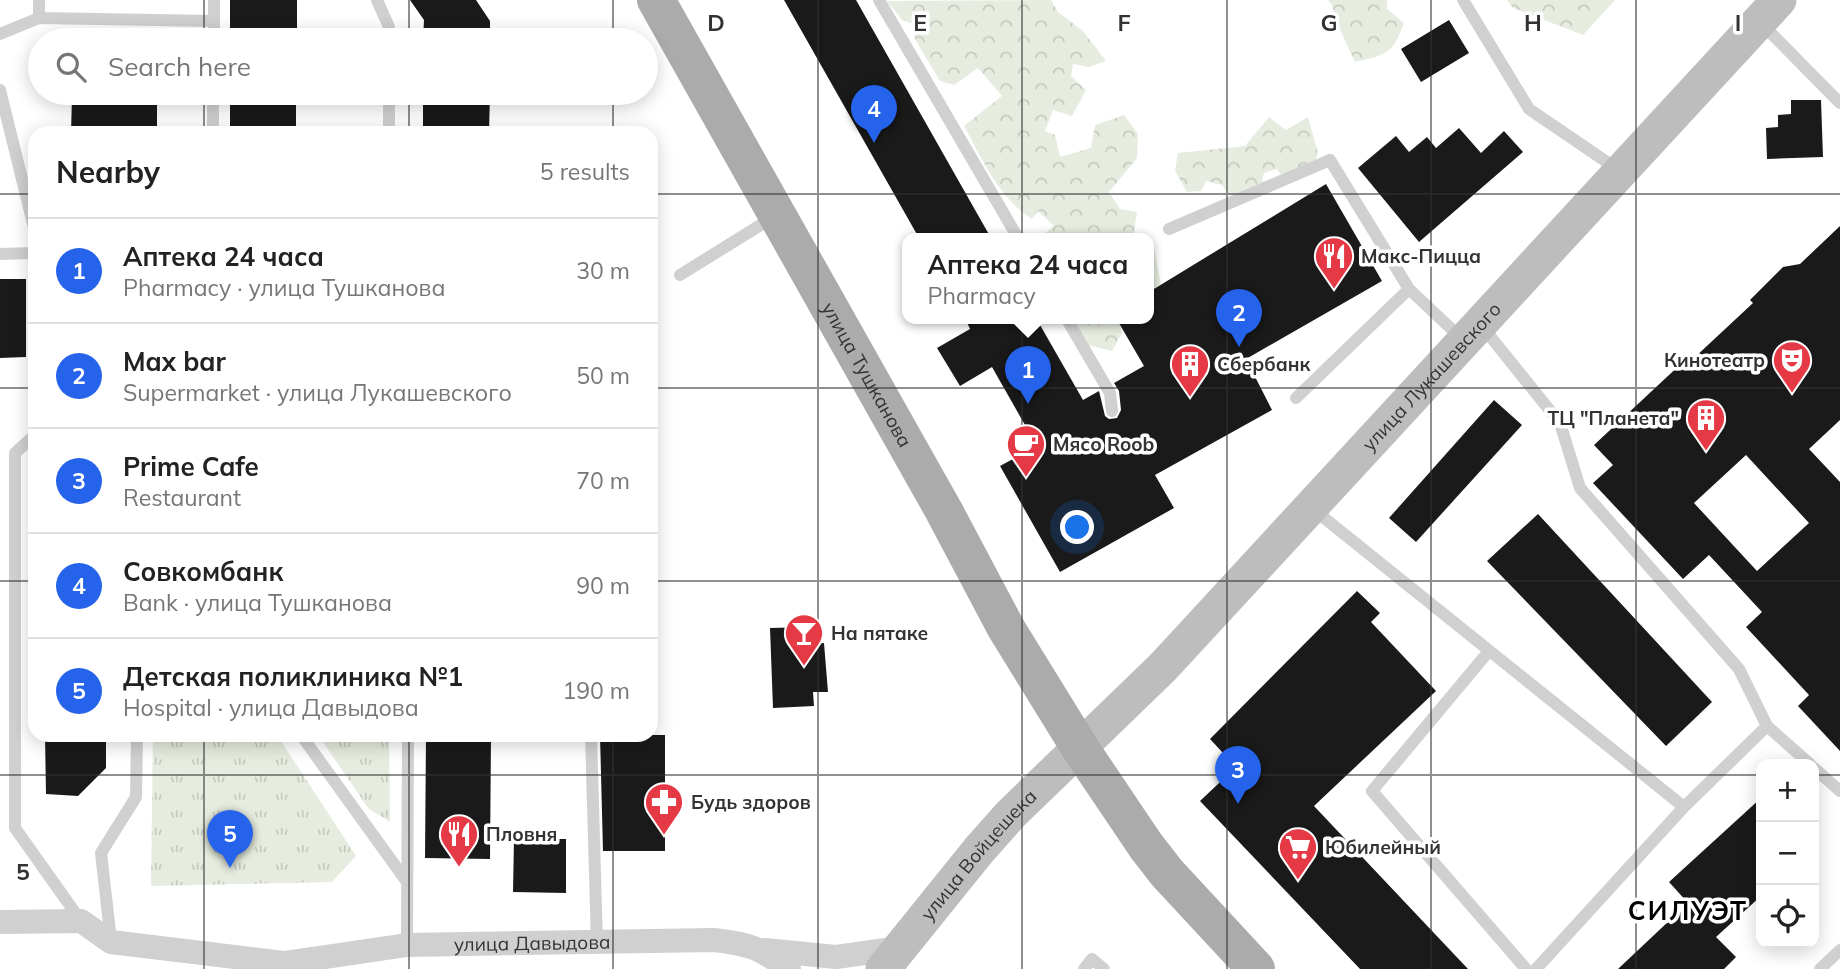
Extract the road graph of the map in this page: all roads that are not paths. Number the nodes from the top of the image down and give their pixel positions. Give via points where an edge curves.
1 (39, 0) edge
2 (214, 0) edge
3 (377, 0) edge
4 (656, 0) edge
5 (878, 0) edge
6 (1463, 0) edge
7 (1769, 11) edge
8 (39, 18) junction
9 (214, 21) junction
10 (214, 28) edge
11 (389, 28) edge
12 (0, 34) edge
13 (0, 90) edge
14 (1840, 103) edge
15 (213, 105) edge
16 (389, 105) edge
17 (213, 126) edge
18 (389, 126) edge
19 (1622, 173) junction
20 (28, 204) edge
21 (776, 216) junction
22 (1169, 229) dead end
23 (1015, 233) edge
24 (28, 253) edge
25 (0, 254) edge
26 (680, 275) dead end
27 (1409, 289) junction
28 (1070, 324) edge
29 (1472, 333) junction
30 (1296, 398) dead end
31 (1112, 411) dead end
32 (28, 441) edge
33 (1310, 506) junction
34 (1489, 651) junction
35 (1767, 726) junction
36 (138, 742) edge
37 (306, 742) edge
38 (408, 742) edge
39 (591, 742) edge
40 (1080, 748) junction
41 (1804, 759) edge
42 (1819, 772) edge
43 (1840, 791) edge
44 (1684, 807) junction
45 (407, 882) junction
46 (81, 921) junction
47 (0, 922) edge
48 (111, 942) junction
49 (597, 943) junction
50 (407, 945) junction
51 (1840, 950) edge
52 (891, 958) edge
53 (760, 959) edge
54 (278, 966) edge
55 (789, 969) edge
56 (1084, 969) edge
57 (1104, 969) edge
58 (1256, 969) edge
59 (1526, 969) edge
60 (1536, 969) edge
61 (1820, 969) edge

1 - 8 lane
2 - 9 lane
3 - 11 lane
4 - 21 main road, улица Тушканова
5 - 23 lane
6 - 19 lane via 1529,109
7 - 14 lane
7 - 19 main road, улица Лукашевского
8 - 9 lane
8 - 12 lane
9 - 10 lane
13 - 20 lane
15 - 17 lane
16 - 18 lane
19 - 29 main road, улица Лукашевского
21 - 26 lane
21 - 40 main road, улица Тушканова via 1006,628
22 - 27 lane via 1329,160
24 - 25 lane
27 - 29 lane
27 - 30 lane
28 - 31 lane via 1110,393
29 - 33 main road, улица Лукашевского
29 - 35 lane via 1560,423 1580,488 1739,669
32 - 46 lane via 15,453 15,828
33 - 34 lane
33 - 40 main road, улица Лукашевского via 1163,667
34 - 44 lane
34 - 59 lane via 1372,791
35 - 41 lane
35 - 44 lane
36 - 48 lane via 136,797 101,853
37 - 45 lane
38 - 45 lane
39 - 49 lane
40 - 52 main road, улица Войцешека via 1011,814
40 - 58 main road, улица Тушканова via 1160,864
42 - 43 lane
44 - 60 lane
45 - 50 lane
46 - 47 street
46 - 48 street
48 - 54 street, улица Давыдова
49 - 50 street, улица Давыдова
49 - 53 street, улица Давыдова via 739,942
50 - 54 street, улица Давыдова
51 - 61 lane
52 - 53 street
53 - 55 street, улица Давыдова
56 - 57 lane via 1092,959

